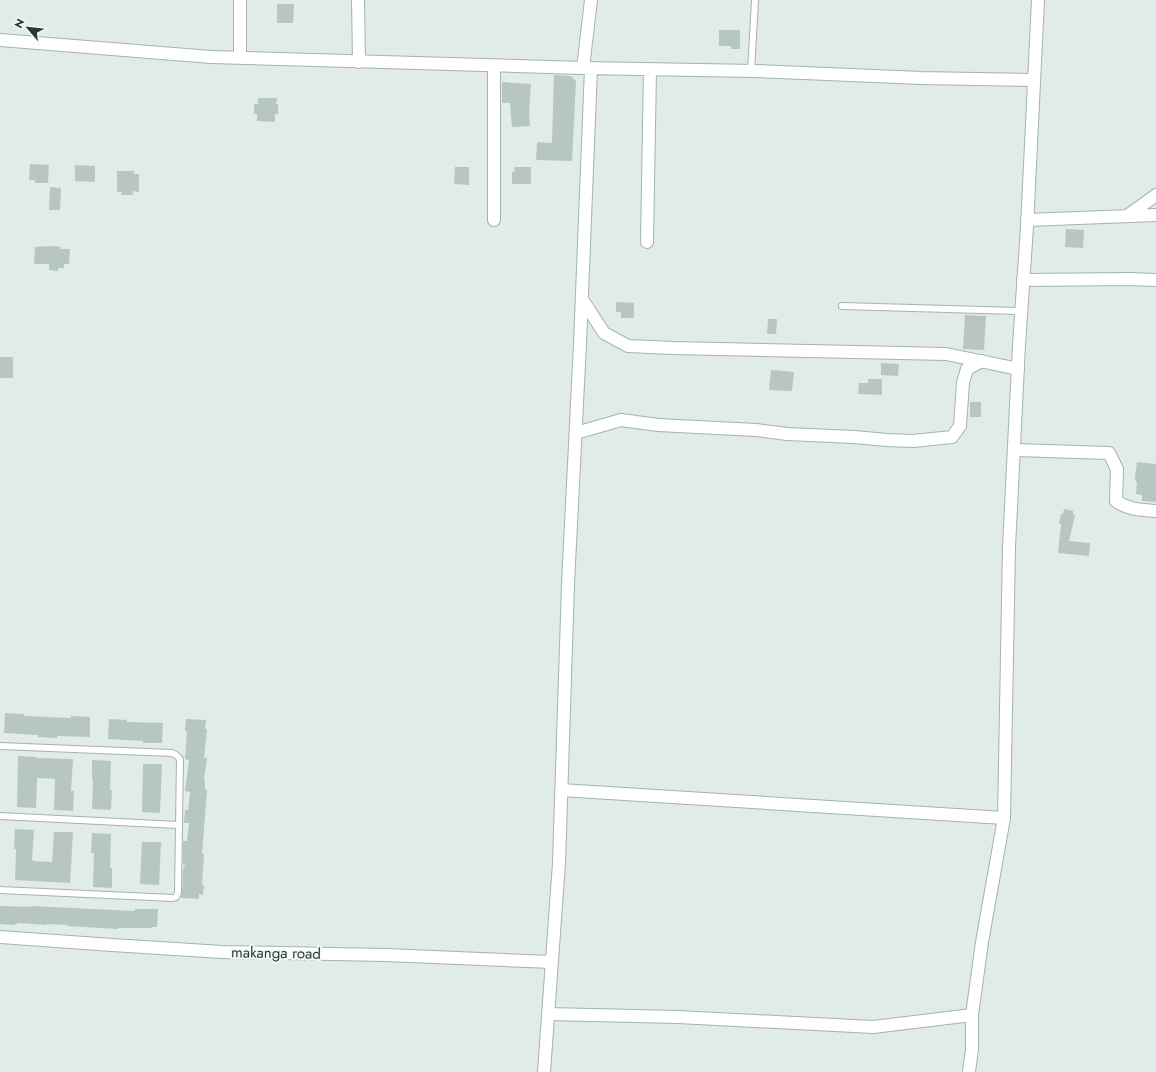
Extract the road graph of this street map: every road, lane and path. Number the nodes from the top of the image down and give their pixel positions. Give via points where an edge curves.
1 (240, 0) edge
2 (358, 0) edge
3 (591, 0) edge
4 (756, 0) edge
5 (1038, 0) edge
6 (0, 40) edge
7 (240, 58) junction
8 (359, 62) junction
9 (494, 66) junction
10 (587, 68) junction
11 (650, 69) junction
12 (751, 72) junction
13 (1034, 80) junction
14 (1156, 195) edge
15 (1156, 215) edge
16 (1127, 216) junction
17 (494, 220) dead end
18 (1027, 220) junction
19 (647, 242) dead end
20 (1023, 280) junction
21 (1156, 280) edge
22 (582, 298) junction
23 (842, 306) dead end
24 (1021, 311) junction
25 (982, 361) junction
26 (1018, 368) junction
27 (576, 433) junction
28 (1014, 450) junction
29 (1156, 511) edge
30 (0, 746) edge
31 (561, 790) junction
32 (0, 816) edge
33 (1004, 818) junction
34 (178, 825) junction
35 (0, 890) edge
36 (0, 937) edge
37 (552, 962) junction
38 (548, 1014) junction
39 (972, 1015) junction
40 (544, 1072) edge
41 (969, 1072) edge

1 - 7 street
2 - 8 street
3 - 10 street
4 - 12 lane
5 - 13 street
6 - 7 street
7 - 8 street
8 - 9 street
9 - 10 street
9 - 17 street
10 - 11 street
10 - 22 street
11 - 12 street
11 - 19 street
12 - 13 street
13 - 18 street
14 - 16 street
15 - 16 street
16 - 18 street
18 - 20 street
20 - 21 street
20 - 24 street
22 - 25 street via 604,333 628,346 946,354
22 - 27 street
23 - 24 lane
24 - 26 street
25 - 26 street
25 - 27 street via 966,369 962,383 960,426 952,437 887,440 658,425 621,420
26 - 28 street
27 - 31 street
28 - 29 street via 1109,453 1117,469 1116,501 1124,506
28 - 33 street via 1009,547
30 - 34 lane via 172,753 180,759
31 - 33 street
31 - 37 street
32 - 34 lane
33 - 39 street
34 - 35 lane via 176,897
36 - 37 street, makanga road via 222,952
37 - 38 street
38 - 39 street via 678,1017 873,1028
38 - 40 street
39 - 41 street

